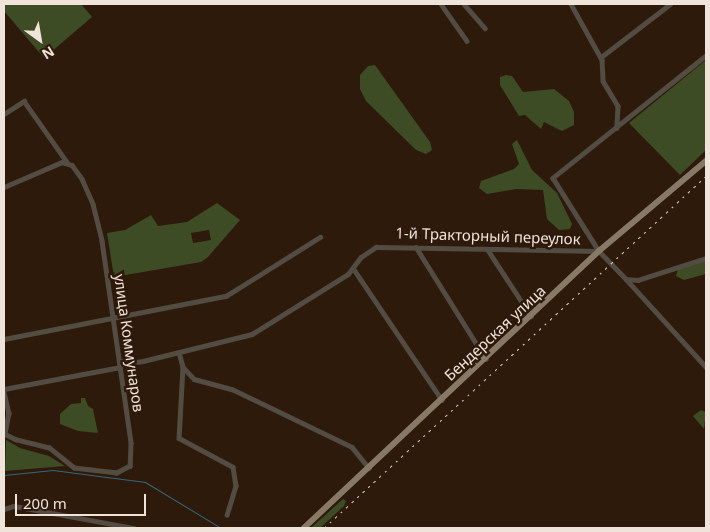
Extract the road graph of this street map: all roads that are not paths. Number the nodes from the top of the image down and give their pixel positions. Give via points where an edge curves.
1 (442, 4) edge
2 (464, 4) edge
3 (571, 4) edge
4 (670, 4) edge
5 (485, 28) dead end
6 (468, 41) dead end
7 (706, 56) edge
8 (601, 57) junction
9 (4, 114) edge
10 (617, 128) junction
11 (706, 160) edge
12 (68, 162) junction
13 (4, 187) edge
14 (320, 237) dead end
15 (416, 246) junction
16 (488, 250) junction
17 (599, 251) junction
18 (706, 258) edge
19 (353, 268) junction
20 (626, 279) junction
21 (112, 316) junction
22 (531, 316) junction
23 (4, 339) edge
24 (178, 352) junction
25 (486, 359) junction
26 (121, 360) junction
27 (706, 366) edge
28 (120, 367) junction
29 (183, 367) junction
30 (4, 391) edge
31 (442, 400) junction
32 (4, 434) edge
33 (369, 468) junction
34 (4, 509) edge
35 (227, 515) dead end
36 (134, 528) edge
37 (304, 528) edge

1 - 6 street
2 - 5 street
3 - 8 street
4 - 8 street
7 - 10 street
8 - 10 street via 603,81 618,106
9 - 12 street, улица Коммунаров via 24,101
10 - 17 street via 552,178
11 - 17 main road, Бендерская улица
12 - 13 street via 50,165
12 - 21 street, улица Коммунаров via 78,172 93,204 102,241
14 - 21 street via 226,296
15 - 16 street, 1-й Тракторный переулок
15 - 19 street, 1-й Тракторный переулок via 376,247 367,251
15 - 25 street
16 - 17 street, 1-й Тракторный переулок
16 - 22 street
17 - 20 street
17 - 22 main road, Бендерская улица
18 - 20 street via 638,280
19 - 24 street via 252,334
19 - 31 street
20 - 27 street
21 - 23 street
21 - 26 street, улица Коммунаров
22 - 25 main road, Бендерская улица
24 - 26 street via 129,363
24 - 29 street
25 - 31 main road, Бендерская улица
26 - 28 street, улица Коммунаров
28 - 30 street
28 - 32 street, улица Коммунаров via 132,446 127,470 117,473 74,468 49,448
29 - 33 street via 194,379 232,389 352,447
29 - 35 street via 179,438 233,467 236,486
30 - 32 street via 9,413
31 - 33 main road, Бендерская улица
33 - 37 main road, Бендерская улица
34 - 36 street via 14,506

